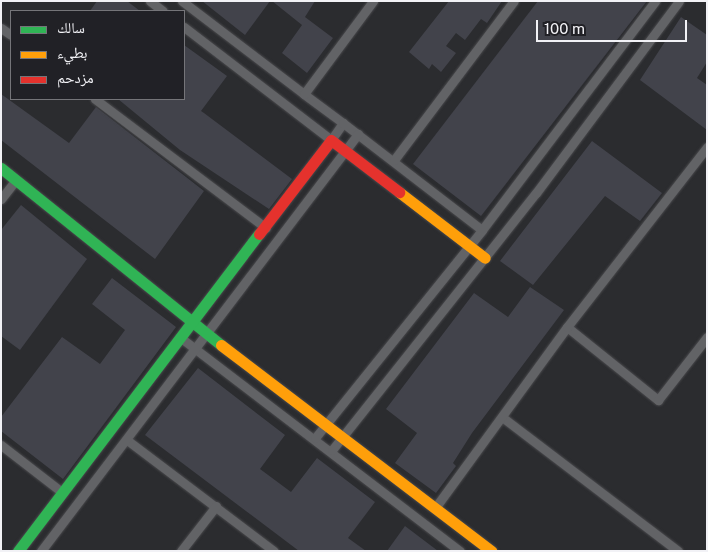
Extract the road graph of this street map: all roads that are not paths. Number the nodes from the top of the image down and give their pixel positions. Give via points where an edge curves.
1 (150, 1) edge
2 (182, 1) edge
3 (373, 1) edge
4 (514, 1) edge
5 (655, 1) edge
6 (680, 1) edge
7 (162, 10) edge
8 (185, 28) edge
9 (304, 94) junction
10 (96, 100) edge
11 (343, 123) junction
12 (358, 134) junction
13 (331, 140) junction
14 (707, 147) edge
15 (344, 151) junction
16 (394, 160) junction
17 (1, 168) edge
18 (16, 180) junction
19 (1, 199) edge
20 (266, 228) junction
21 (482, 230) junction
22 (468, 247) junction
23 (485, 258) junction
24 (192, 323) junction
25 (566, 327) junction
26 (206, 335) junction
27 (707, 337) edge
28 (181, 338) junction
29 (196, 350) junction
30 (502, 417) junction
31 (325, 425) junction
32 (343, 437) junction
33 (315, 438) junction
34 (127, 440) junction
35 (1, 445) edge
36 (332, 450) junction
37 (63, 493) junction
38 (216, 506) junction
39 (435, 508) junction
40 (450, 548) edge
41 (18, 551) edge
42 (41, 551) edge
43 (181, 551) edge
44 (274, 551) edge
45 (460, 551) edge
46 (491, 551) edge
47 (678, 551) edge

1 - 7 street
2 - 9 street
3 - 9 street
4 - 16 street
5 - 21 street
6 - 23 street
8 - 13 street
9 - 11 street
10 - 20 street
11 - 12 street
11 - 13 street
12 - 15 street
12 - 16 street
13 - 15 street
13 - 20 street
14 - 25 street
15 - 22 street
15 - 26 street
16 - 21 street
17 - 18 street
18 - 19 street
18 - 24 street
20 - 24 street
21 - 22 street
22 - 23 street
22 - 31 street
23 - 32 street
24 - 26 street
24 - 28 street
25 - 27 street via 658,400
25 - 30 street
26 - 29 street
26 - 31 street
28 - 29 street
28 - 37 street
29 - 33 street
29 - 34 street
30 - 39 street
30 - 47 street
31 - 32 street
31 - 33 street
32 - 36 street
32 - 39 street
33 - 36 street
34 - 38 street
34 - 42 street
35 - 37 street
36 - 40 street
37 - 41 street
38 - 43 street
38 - 44 street
39 - 46 street
40 - 45 street

